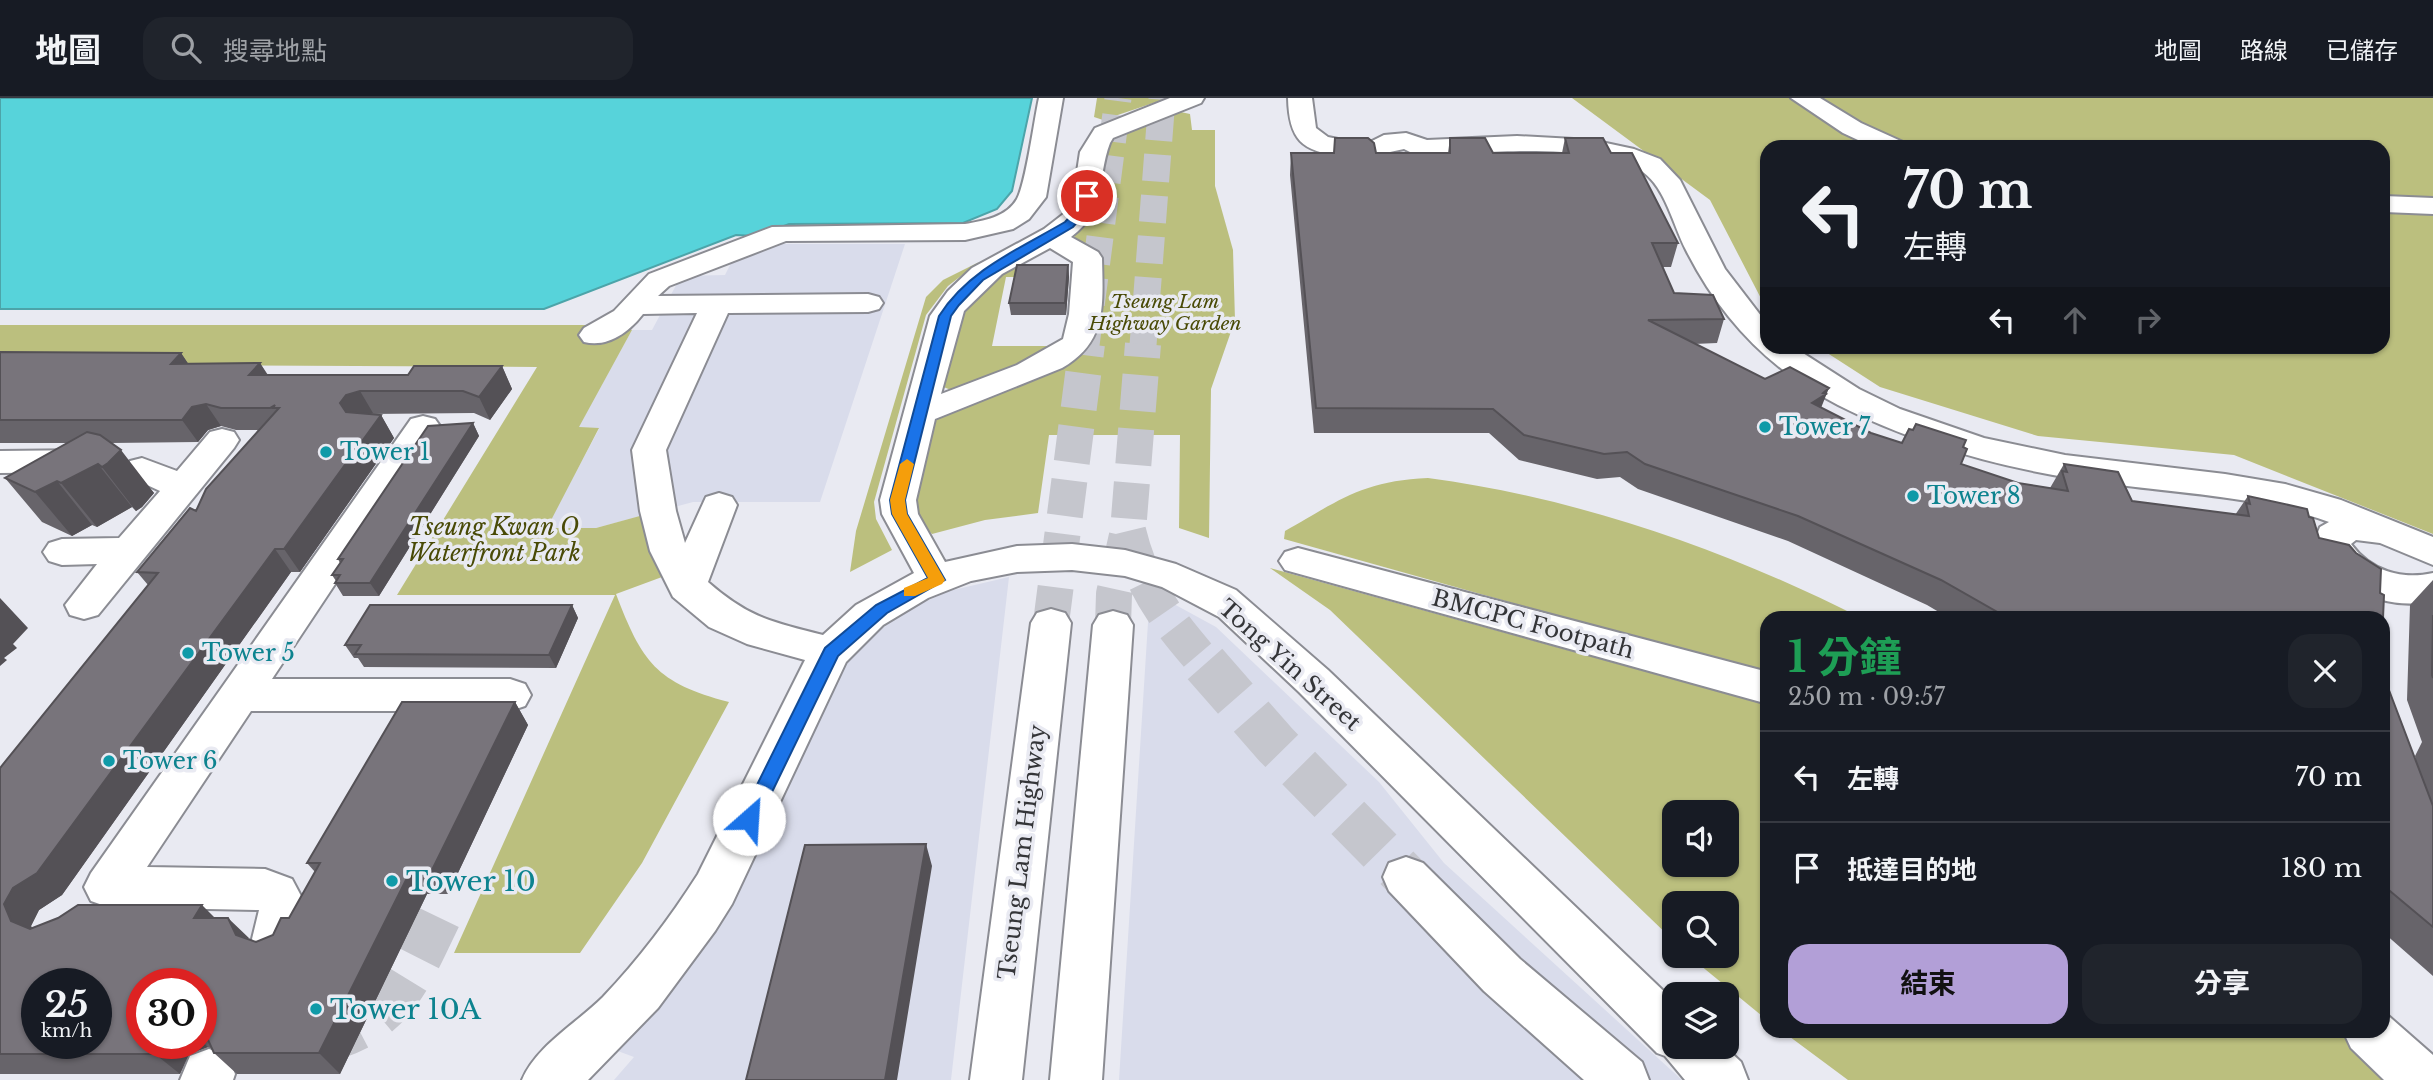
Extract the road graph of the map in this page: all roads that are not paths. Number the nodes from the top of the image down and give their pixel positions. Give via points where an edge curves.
1 (1051, 98) edge
2 (1192, 98) edge
3 (1300, 98) edge
4 (1803, 98) edge
5 (1879, 140) edge
6 (2390, 204) edge
7 (2433, 206) edge
8 (1051, 237) junction
9 (868, 303) dead end
10 (718, 304) junction
11 (635, 305) junction
12 (595, 335) dead end
13 (1760, 336) edge
14 (1781, 354) edge
15 (920, 413) junction
16 (419, 426) dead end
17 (222, 440) dead end
18 (0, 461) edge
19 (183, 487) junction
20 (719, 505) dead end
21 (2420, 548) edge
22 (129, 551) junction
23 (62, 552) dead end
24 (1298, 561) dead end
25 (937, 580) junction
26 (687, 587) junction
27 (2433, 587) edge
28 (2381, 601) edge
29 (84, 605) dead end
30 (1051, 623) tunnel mouth
31 (1113, 625) tunnel mouth
32 (831, 652) junction
33 (1760, 686) edge
34 (239, 695) junction
35 (410, 695) junction
36 (510, 695) dead end
37 (386, 737) edge
38 (1406, 877) tunnel mouth
39 (276, 939) edge
40 (1662, 1024) edge
41 (2377, 1038) edge
42 (1700, 1059) edge
43 (548, 1080) edge
44 (996, 1080) edge
45 (1076, 1080) edge
46 (1623, 1080) edge
47 (1722, 1080) edge
48 (2422, 1080) edge

1 - 11 street via 1032,197 1021,212 998,226 965,232 782,233 659,279 642,292
2 - 8 street via 1104,133 1096,143 1081,211
3 - 13 street via 1305,132 1332,145 1376,149 1398,140 1413,142 1413,163 1590,146 1623,151 1649,162 1666,178 1722,292
4 - 5 street
6 - 7 street
8 - 15 street via 994,266 954,303 945,316
8 - 15 street via 1088,258 1078,341 1060,358
9 - 10 street
10 - 11 street
10 - 26 street via 649,450 658,511 675,568
11 - 12 street via 622,323
14 - 21 street via 1858,402 1971,446 2084,469 2265,491 2314,504
15 - 25 street via 898,500 900,514
16 - 34 street
17 - 19 street
18 - 19 street via 120,461
19 - 22 street
20 - 26 street
21 - 28 street via 2354,527 2333,536 2337,555
22 - 23 street
22 - 29 street
24 - 33 street, BMCPC Footpath
25 - 32 street, Tong Yin Street via 881,609
25 - 40 street, Tong Yin Street via 996,561 1090,557 1146,568 1223,600 1307,673
26 - 32 street via 709,607 742,626
27 - 28 street
30 - 44 street, Tseung Lam Highway
31 - 45 street
32 - 43 street, Tong Yin Street via 696,921 672,957 618,1019
34 - 35 street
34 - 39 street via 93,901 265,890 275,894 285,911
35 - 36 street
35 - 37 street
38 - 46 street via 1502,975
41 - 48 street
42 - 47 street

